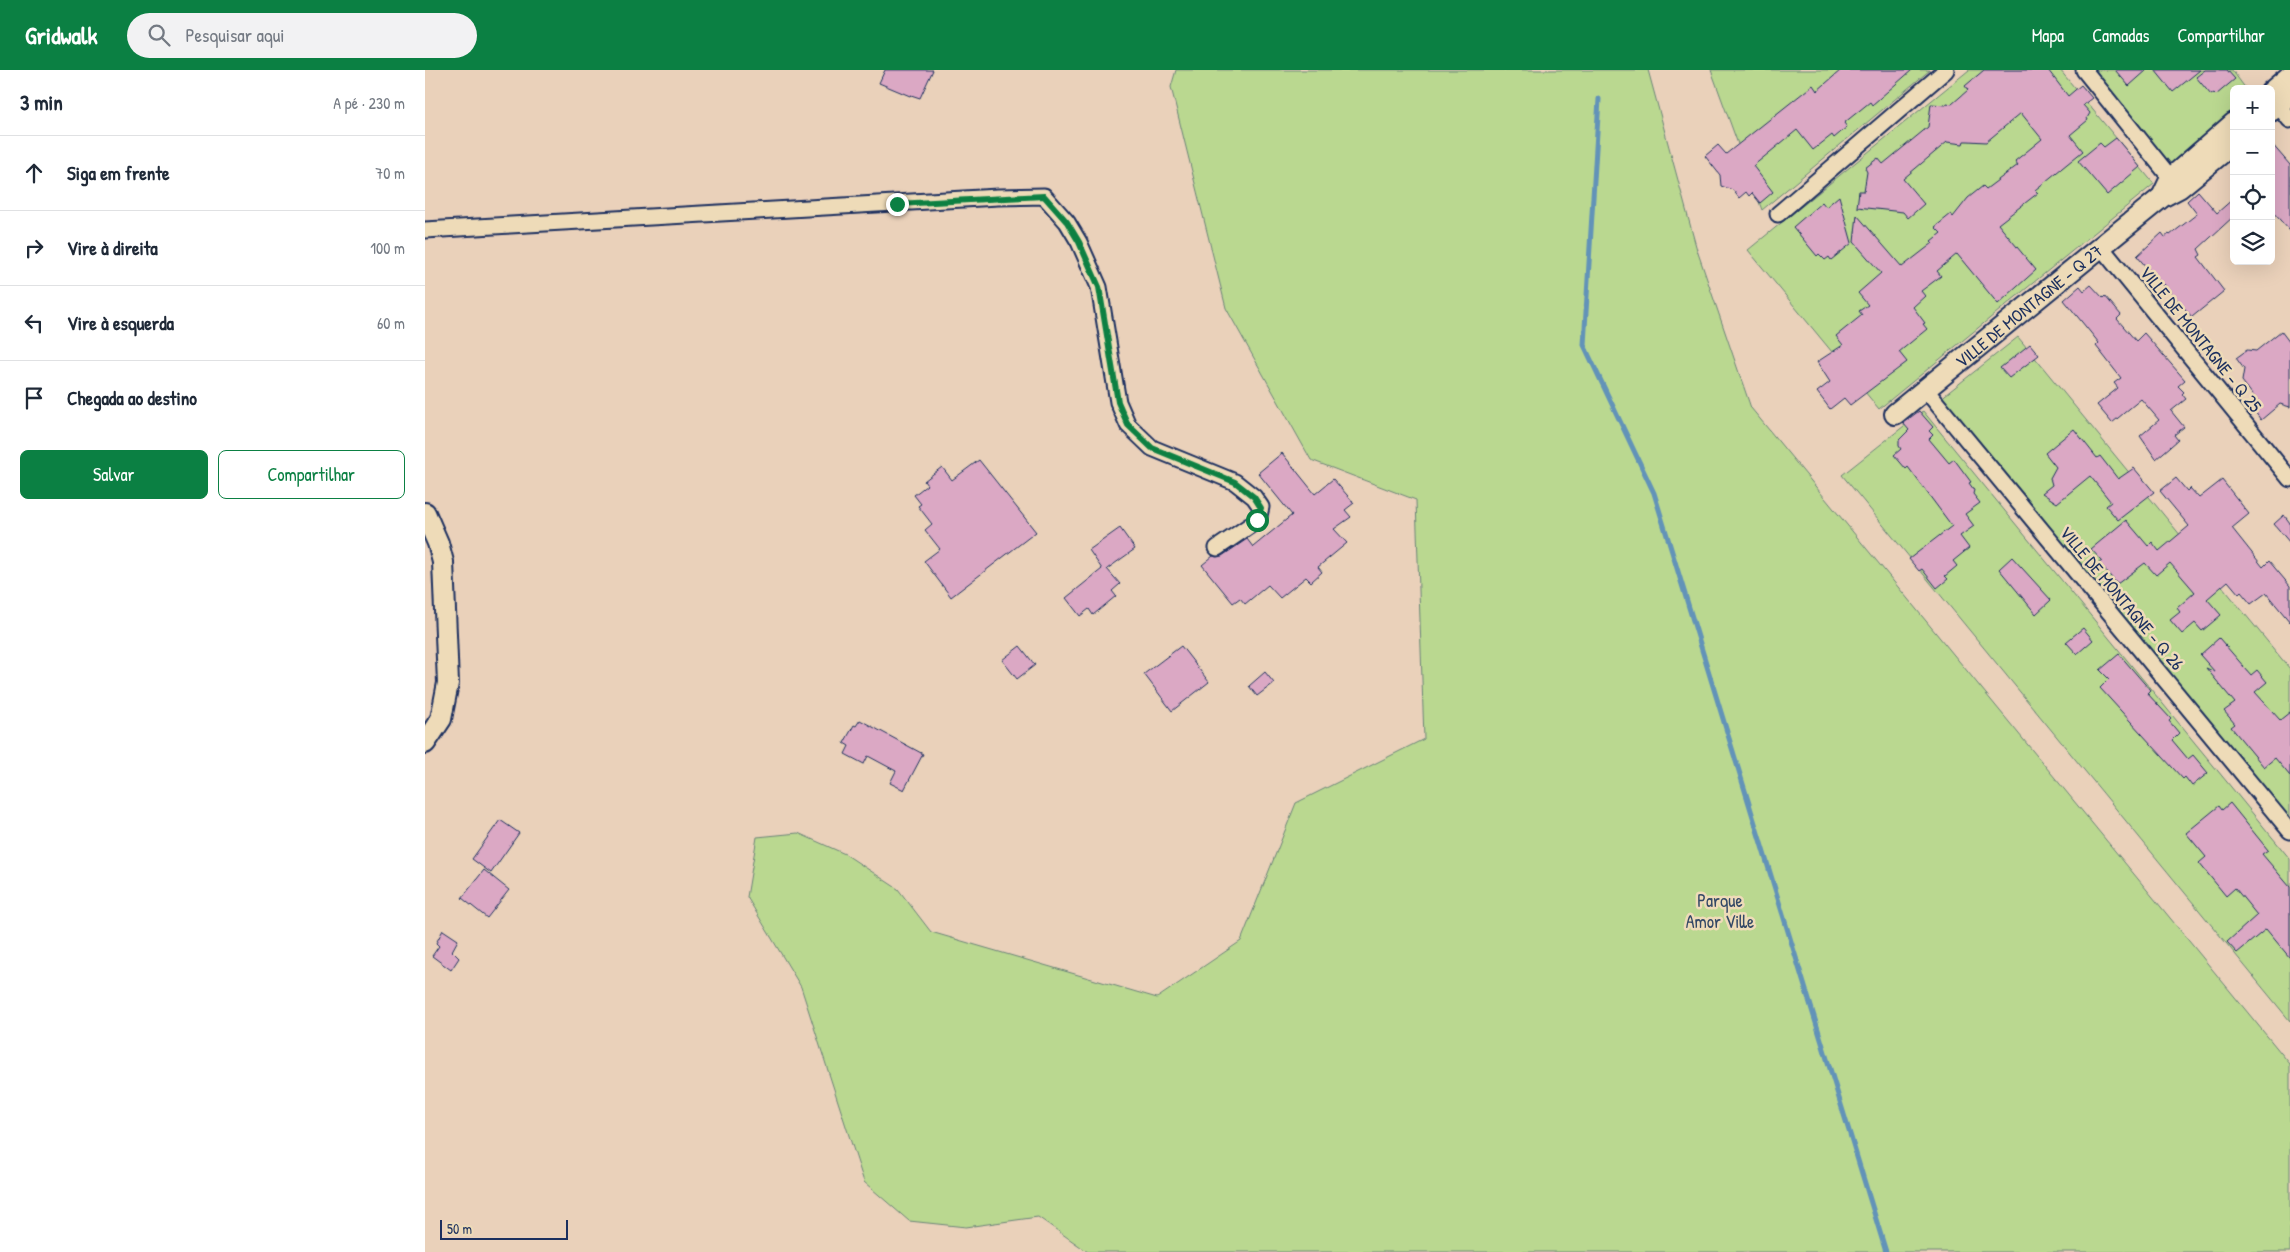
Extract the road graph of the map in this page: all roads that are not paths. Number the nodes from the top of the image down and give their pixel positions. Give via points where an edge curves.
1 (1945, 70) edge
2 (2084, 70) edge
3 (2290, 76) edge
4 (2279, 104) edge
5 (2230, 127) edge
6 (2230, 146) edge
7 (2170, 188) junction
8 (1778, 214) dead end
9 (425, 230) edge
10 (2101, 247) junction
11 (1925, 389) junction
12 (1895, 414) dead end
13 (2290, 479) edge
14 (425, 513) edge
15 (1217, 548) dead end
16 (425, 743) edge
17 (2290, 831) edge

1 - 8 street
2 - 7 street
3 - 4 street
5 - 7 street
6 - 7 street
7 - 10 street, VILLE DE MONTAGNE - Q 27
9 - 15 street via 1044,196 1067,222 1099,287 1118,402 1128,425 1152,448 1235,482 1254,497 1261,508 1257,520
10 - 11 street, VILLE DE MONTAGNE - Q 27
10 - 13 street, VILLE DE MONTAGNE - Q 25
11 - 12 street, VILLE DE MONTAGNE - Q 27
11 - 17 street, VILLE DE MONTAGNE - Q 26
14 - 16 street via 443,562 448,683 441,719

